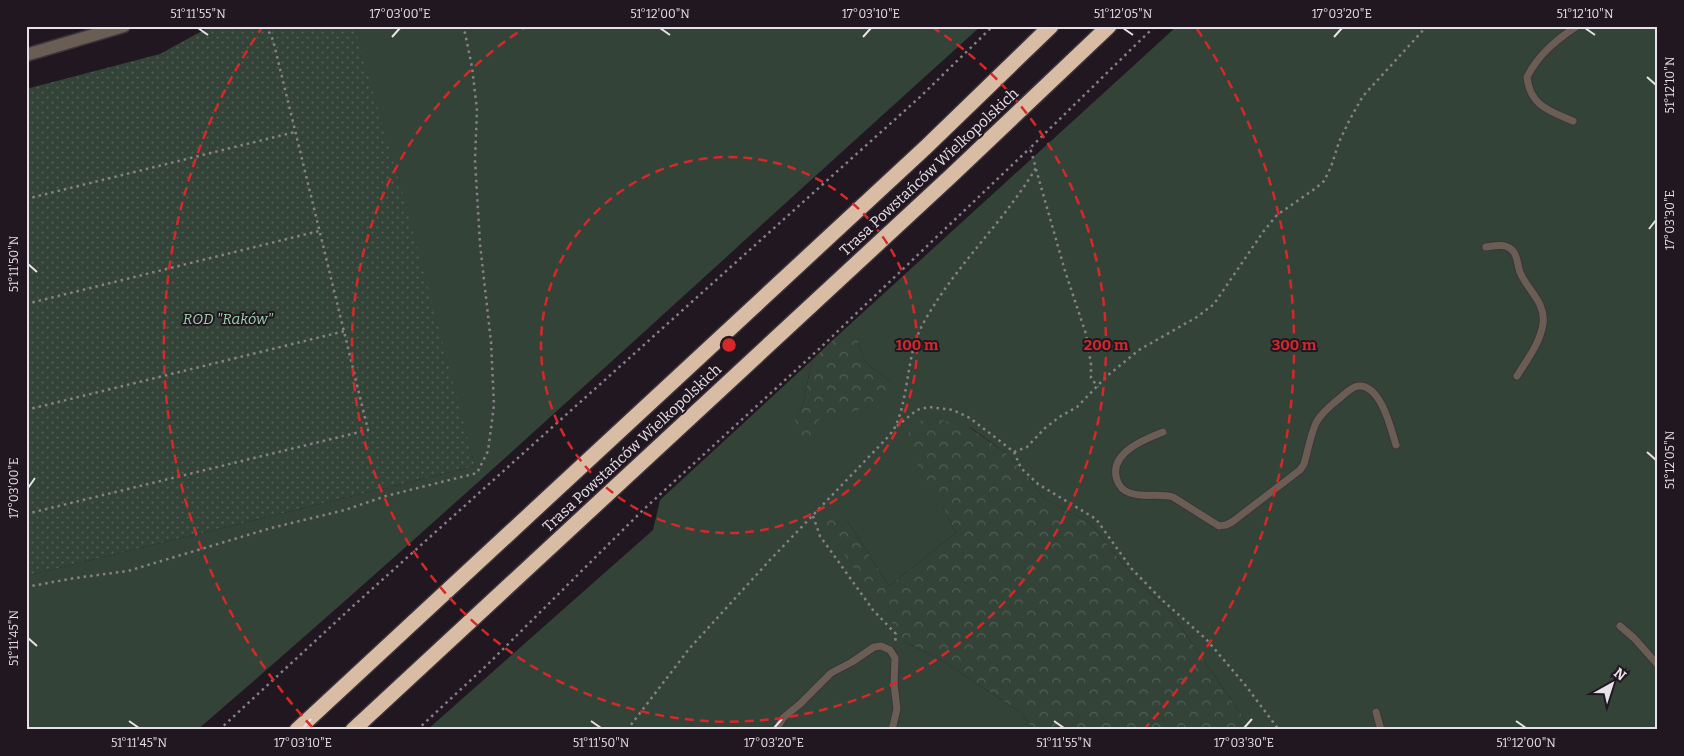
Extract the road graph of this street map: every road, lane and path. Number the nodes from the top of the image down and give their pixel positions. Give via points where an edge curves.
1 (124, 26) edge
2 (266, 26) edge
3 (462, 26) edge
4 (993, 26) edge
5 (1052, 26) edge
6 (1109, 26) edge
7 (1155, 26) edge
8 (1427, 26) edge
9 (1577, 26) edge
10 (26, 55) edge
11 (1573, 121) dead end
12 (295, 132) junction
13 (1030, 148) junction
14 (1036, 168) junction
15 (26, 199) edge
16 (319, 231) junction
17 (1486, 248) dead end
18 (26, 304) edge
19 (345, 331) junction
20 (1517, 376) dead end
21 (1098, 387) junction
22 (26, 410) edge
23 (896, 426) junction
24 (1163, 432) dead end
25 (1396, 444) dead end
26 (1014, 452) junction
27 (26, 514) edge
28 (812, 516) junction
29 (26, 587) edge
30 (1620, 626) dead end
31 (890, 650) junction
32 (1658, 665) edge
33 (1376, 712) dead end
34 (219, 730) edge
35 (297, 730) edge
36 (353, 730) edge
37 (417, 730) edge
38 (627, 730) edge
39 (776, 730) edge
40 (892, 730) edge
41 (1279, 730) edge
42 (1381, 730) edge

1 - 10 street
2 - 12 path via 274,40
3 - 29 path via 476,102 475,160 494,405 488,451 477,473 271,528 128,571
4 - 34 path
5 - 35 highway, Trasa Powstańców Wielkopolskich via 919,154
6 - 36 highway, Trasa Powstańców Wielkopolskich
7 - 13 path
8 - 21 path via 1363,96 1339,142 1324,181 1277,216 1214,304 1139,350
9 - 11 lane via 1541,55 1527,77 1528,88 1537,103
12 - 15 path
12 - 16 path
13 - 14 path
13 - 37 path via 819,349 643,510
14 - 21 path via 1086,334 1091,378
14 - 23 path via 1007,211 940,295 922,324
16 - 18 path
16 - 19 path
17 - 20 lane via 1503,246 1514,252 1522,277 1542,310 1543,325 1538,340
19 - 22 path
19 - 27 path via 368,430
21 - 26 path via 1077,407 1045,428 1027,447
23 - 26 path via 917,410 930,407 953,410 970,418
23 - 28 path
24 - 25 lane via 1145,439 1123,455 1116,471 1120,486 1138,495 1173,497 1219,526 1232,522 1300,470 1318,420 1355,387 1361,385 1376,395 1387,414
26 - 41 path via 1021,468 1038,484 1096,519 1131,568 1160,599 1206,639
28 - 31 path via 820,536 873,610 896,634 896,642
28 - 38 path via 689,649
30 - 32 lane
31 - 39 lane via 874,647 831,673 784,718
31 - 40 lane via 895,658 897,709
33 - 42 lane

